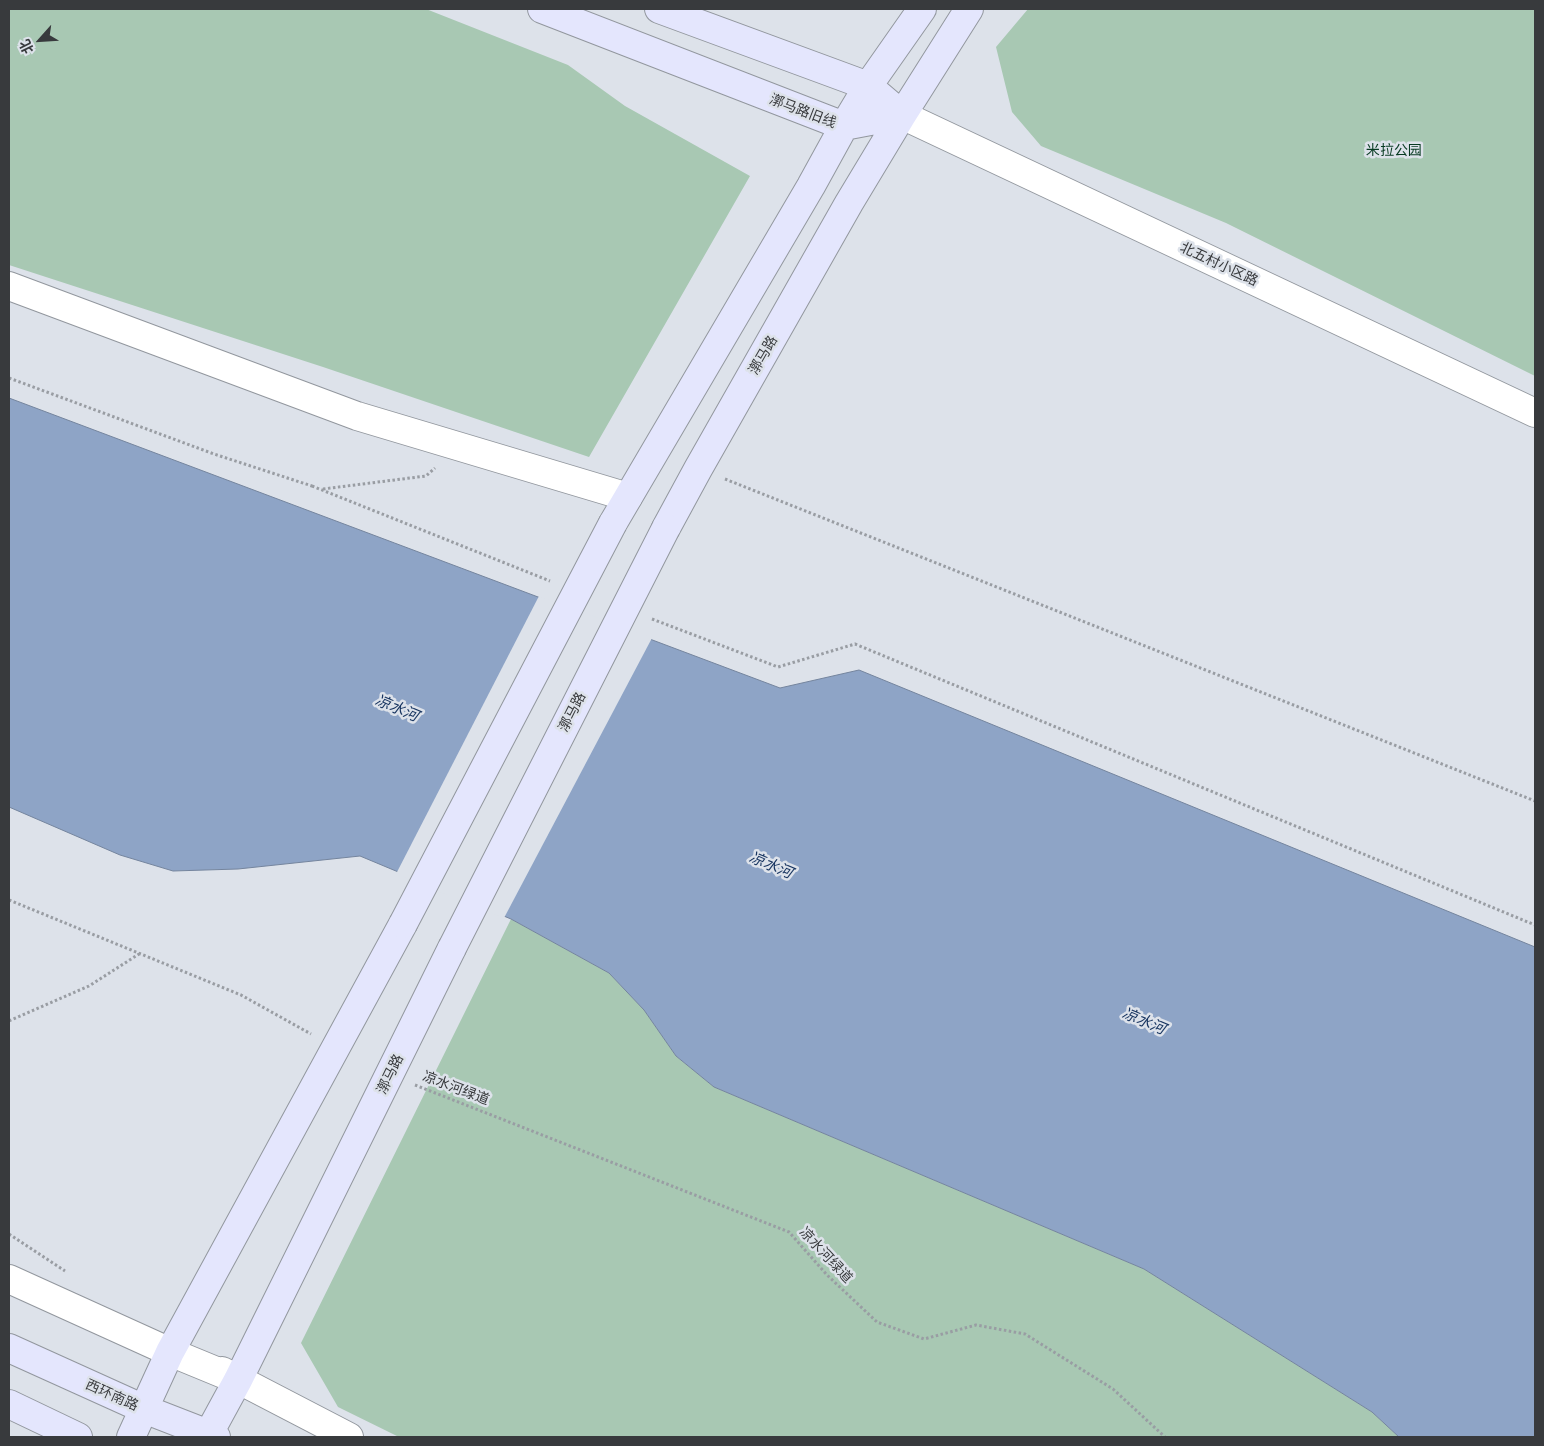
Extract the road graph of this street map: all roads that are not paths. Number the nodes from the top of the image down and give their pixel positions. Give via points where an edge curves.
1 (542, 9) edge
2 (659, 9) edge
3 (922, 9) edge
4 (969, 9) edge
5 (868, 86) junction
6 (902, 115) junction
7 (844, 126) junction
8 (9, 286) edge
9 (1535, 413) edge
10 (628, 497) junction
11 (9, 1279) edge
12 (9, 1348) edge
13 (172, 1348) junction
14 (238, 1380) junction
15 (9, 1404) edge
16 (144, 1409) junction
17 (211, 1436) edge
18 (78, 1437) edge
19 (131, 1437) edge
20 (349, 1437) edge

1 - 7 main road, 漷马路旧线
2 - 5 main road
3 - 5 main road
4 - 6 main road, 漷马路
5 - 6 main road
5 - 7 main road
6 - 7 main road, 漷马路旧线
6 - 9 street, 北五村小区路
6 - 14 main road, 漷马路, bridge via 666,528 452,948
7 - 10 main road
8 - 10 street via 357,416
10 - 13 main road, bridge via 404,924
11 - 13 street
12 - 16 main road, 西环南路
13 - 14 street
13 - 16 main road
14 - 17 main road, 漷马路
14 - 20 street
15 - 18 main road
16 - 17 main road, 西环南路
16 - 19 main road

